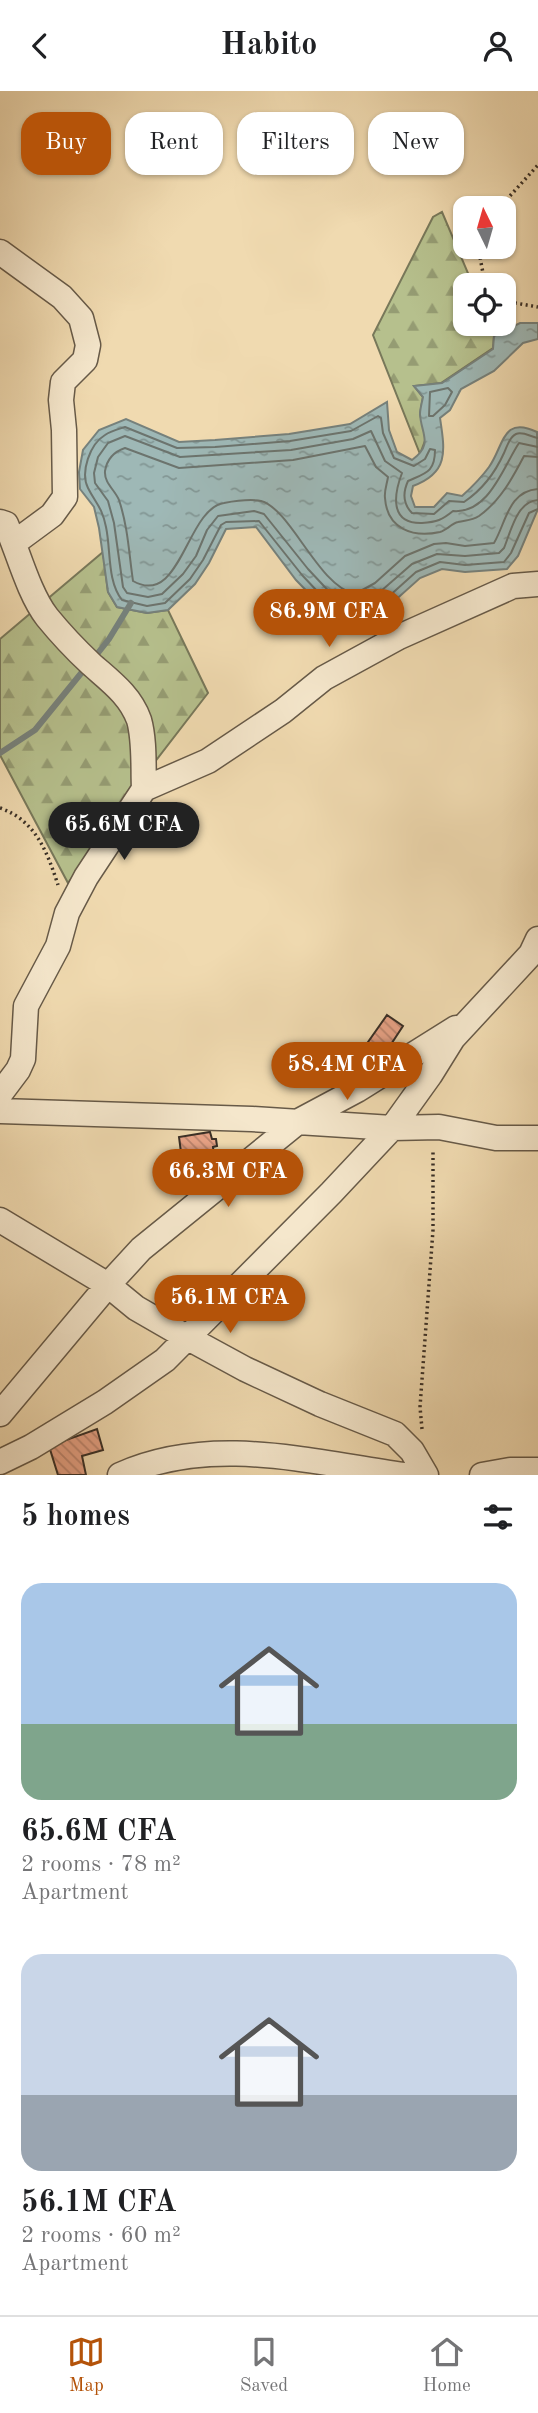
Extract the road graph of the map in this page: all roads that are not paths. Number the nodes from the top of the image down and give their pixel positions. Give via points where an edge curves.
1 (0, 252) edge
2 (0, 523) edge
3 (14, 543) junction
4 (538, 584) edge
5 (144, 789) junction
6 (538, 939) edge
7 (468, 1020) junction
8 (0, 1094) edge
9 (0, 1111) edge
10 (299, 1121) junction
11 (392, 1128) junction
12 (538, 1138) edge
13 (0, 1220) edge
14 (108, 1285) junction
15 (188, 1338) junction
16 (0, 1415) edge
17 (0, 1462) edge
18 (538, 1469) edge
19 (120, 1475) edge
20 (403, 1475) edge
21 (426, 1475) edge
22 (482, 1475) edge

1 - 3 street via 62,297 81,318 88,345 85,360 63,382 65,497 52,515
2 - 3 street via 6,524
3 - 5 street via 48,618 129,701 141,732
4 - 5 street via 513,586 399,637 324,678 284,711 208,761
5 - 8 street via 66,913 58,946 26,1006 23,1059
6 - 7 street via 531,954
7 - 10 street
7 - 11 street
9 - 10 street
10 - 11 street
10 - 14 street via 141,1249
11 - 12 street via 439,1127 496,1138
11 - 15 street
13 - 14 street
14 - 15 street via 136,1308
14 - 16 street
15 - 17 street via 105,1402
15 - 21 street via 307,1399 395,1434
18 - 22 street
19 - 20 street via 163,1459 261,1454

